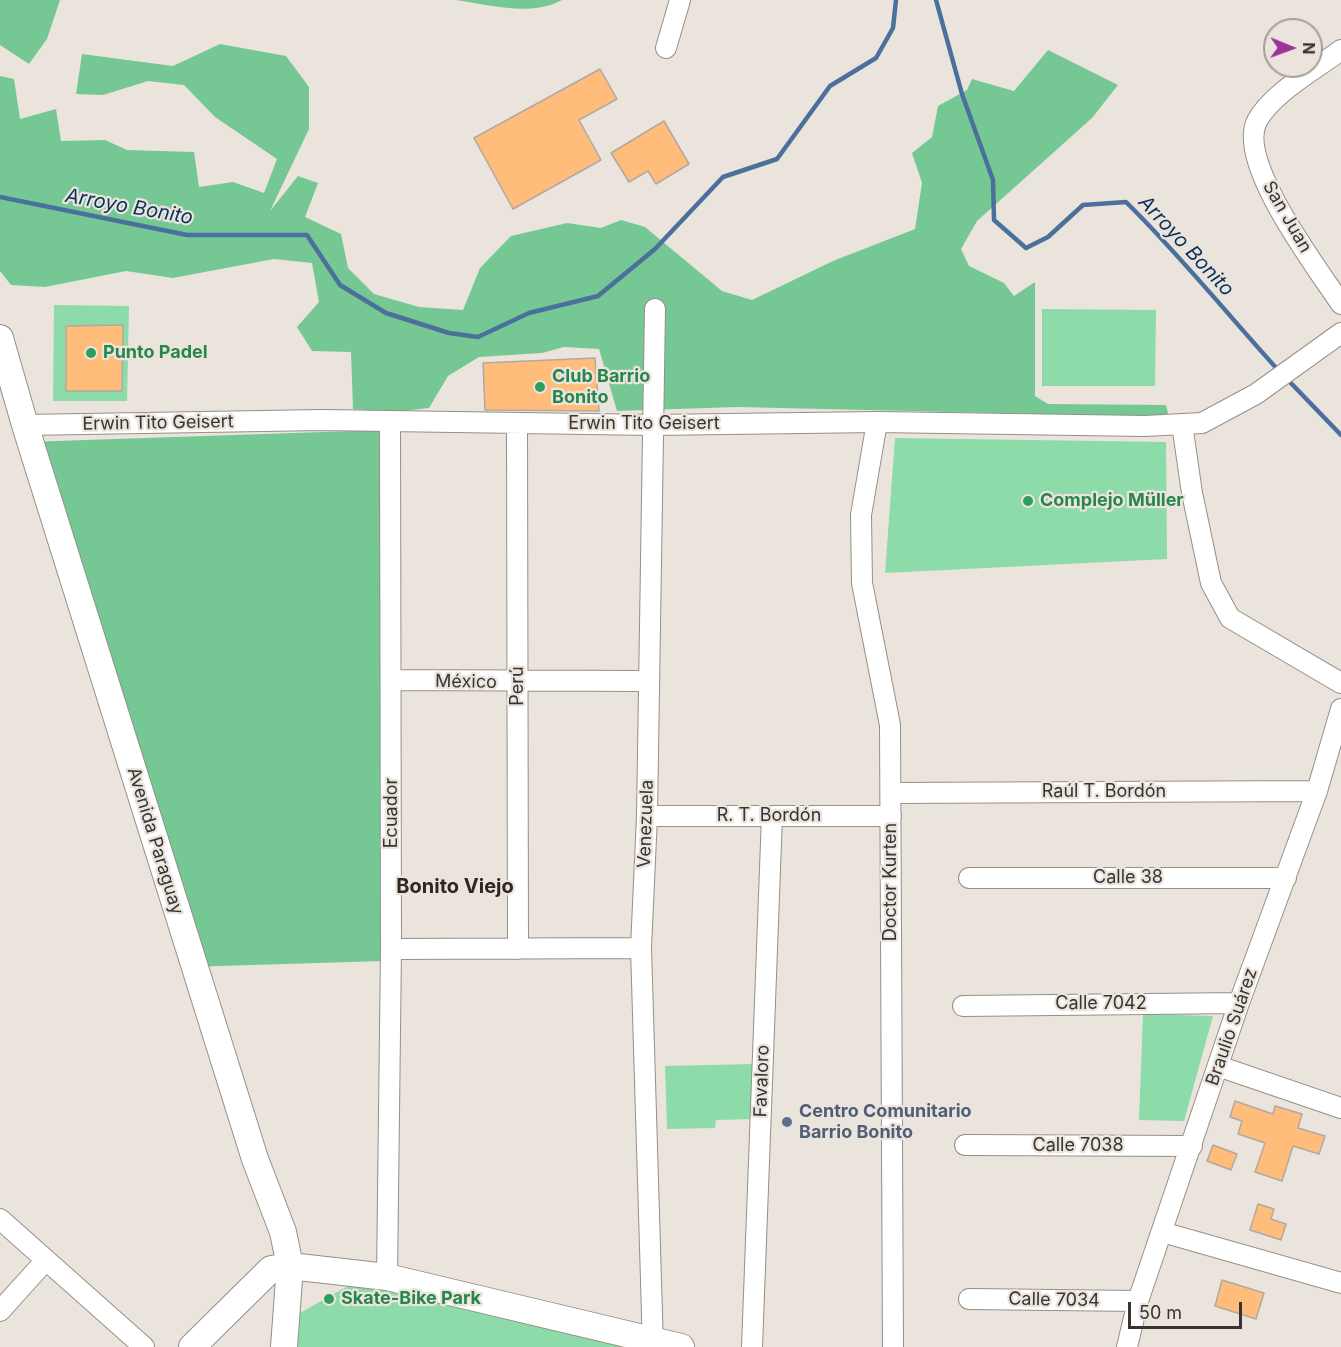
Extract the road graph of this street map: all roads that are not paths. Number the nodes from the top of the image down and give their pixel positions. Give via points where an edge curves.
1 (680, 0) edge
2 (666, 48) dead end
3 (1341, 50) edge
4 (1341, 304) edge
5 (654, 309) dead end
6 (1341, 333) edge
7 (0, 338) edge
8 (390, 421) junction
9 (877, 422) junction
10 (517, 424) junction
11 (1182, 424) junction
12 (25, 425) junction
13 (653, 425) junction
14 (392, 680) junction
15 (648, 681) junction
16 (518, 682) junction
17 (1341, 683) edge
18 (1341, 709) edge
19 (1317, 791) junction
20 (891, 793) junction
21 (647, 816) junction
22 (772, 816) junction
23 (891, 816) junction
24 (969, 878) dead end
25 (1286, 878) junction
26 (641, 948) junction
27 (391, 949) junction
28 (518, 949) junction
29 (1239, 1003) junction
30 (963, 1006) dead end
31 (1218, 1066) junction
32 (1341, 1108) edge
33 (965, 1145) dead end
34 (1192, 1146) junction
35 (0, 1219) edge
36 (1162, 1232) junction
37 (46, 1260) junction
38 (290, 1266) junction
39 (387, 1276) junction
40 (1341, 1284) edge
41 (969, 1299) dead end
42 (1138, 1301) junction
43 (0, 1311) edge
44 (652, 1342) edge
45 (144, 1347) edge
46 (192, 1347) edge
47 (284, 1347) edge
48 (681, 1347) edge
49 (752, 1347) edge
50 (893, 1347) edge
51 (1127, 1347) edge

1 - 2 street
3 - 4 street, San Juan via 1269,104 1256,123 1256,156 1269,192
5 - 13 street, Venezuela
6 - 11 street, Erwin Tito Geisert via 1256,394 1202,423
7 - 12 main road, Avenida Paraguay
8 - 10 street, Erwin Tito Geisert
8 - 12 street, Erwin Tito Geisert
8 - 14 street, Ecuador
9 - 11 street, Erwin Tito Geisert
9 - 13 street, Erwin Tito Geisert
9 - 20 street, Doctor Kurten via 861,515 862,582 891,725
10 - 13 street, Erwin Tito Geisert
10 - 16 street, Perú
11 - 17 street via 1211,583 1230,618
12 - 38 main road, Avenida Paraguay via 255,1158 283,1232
13 - 15 street, Venezuela
14 - 16 street, México
14 - 27 street, Ecuador
15 - 16 street, México
15 - 21 street, Venezuela
16 - 28 street, Perú
18 - 19 street, Braulio Suárez
19 - 20 street, Raúl T. Bordón
19 - 25 street, Braulio Suárez
20 - 23 street, Doctor Kurten
21 - 22 street, R. T. Bordón
21 - 26 street, Venezuela
22 - 23 street, R. T. Bordón
22 - 49 street, Favaloro
23 - 50 street, Doctor Kurten
24 - 25 street, Calle 38
25 - 29 street, Braulio Suárez
26 - 28 street
26 - 44 street, Venezuela
27 - 28 street
27 - 39 street, Ecuador
29 - 30 street, Calle 7042
29 - 31 street, Braulio Suárez
31 - 32 street
31 - 34 street, Braulio Suárez
33 - 34 street, Calle 7038
34 - 36 street, Braulio Suárez
35 - 37 street
36 - 40 street
36 - 42 street, Braulio Suárez
37 - 43 street
37 - 45 street
38 - 39 main road
38 - 46 main road via 271,1269
38 - 47 main road, Avenida Paraguay
39 - 44 main road
41 - 42 street, Calle 7034
42 - 51 street, Braulio Suárez
44 - 48 main road

